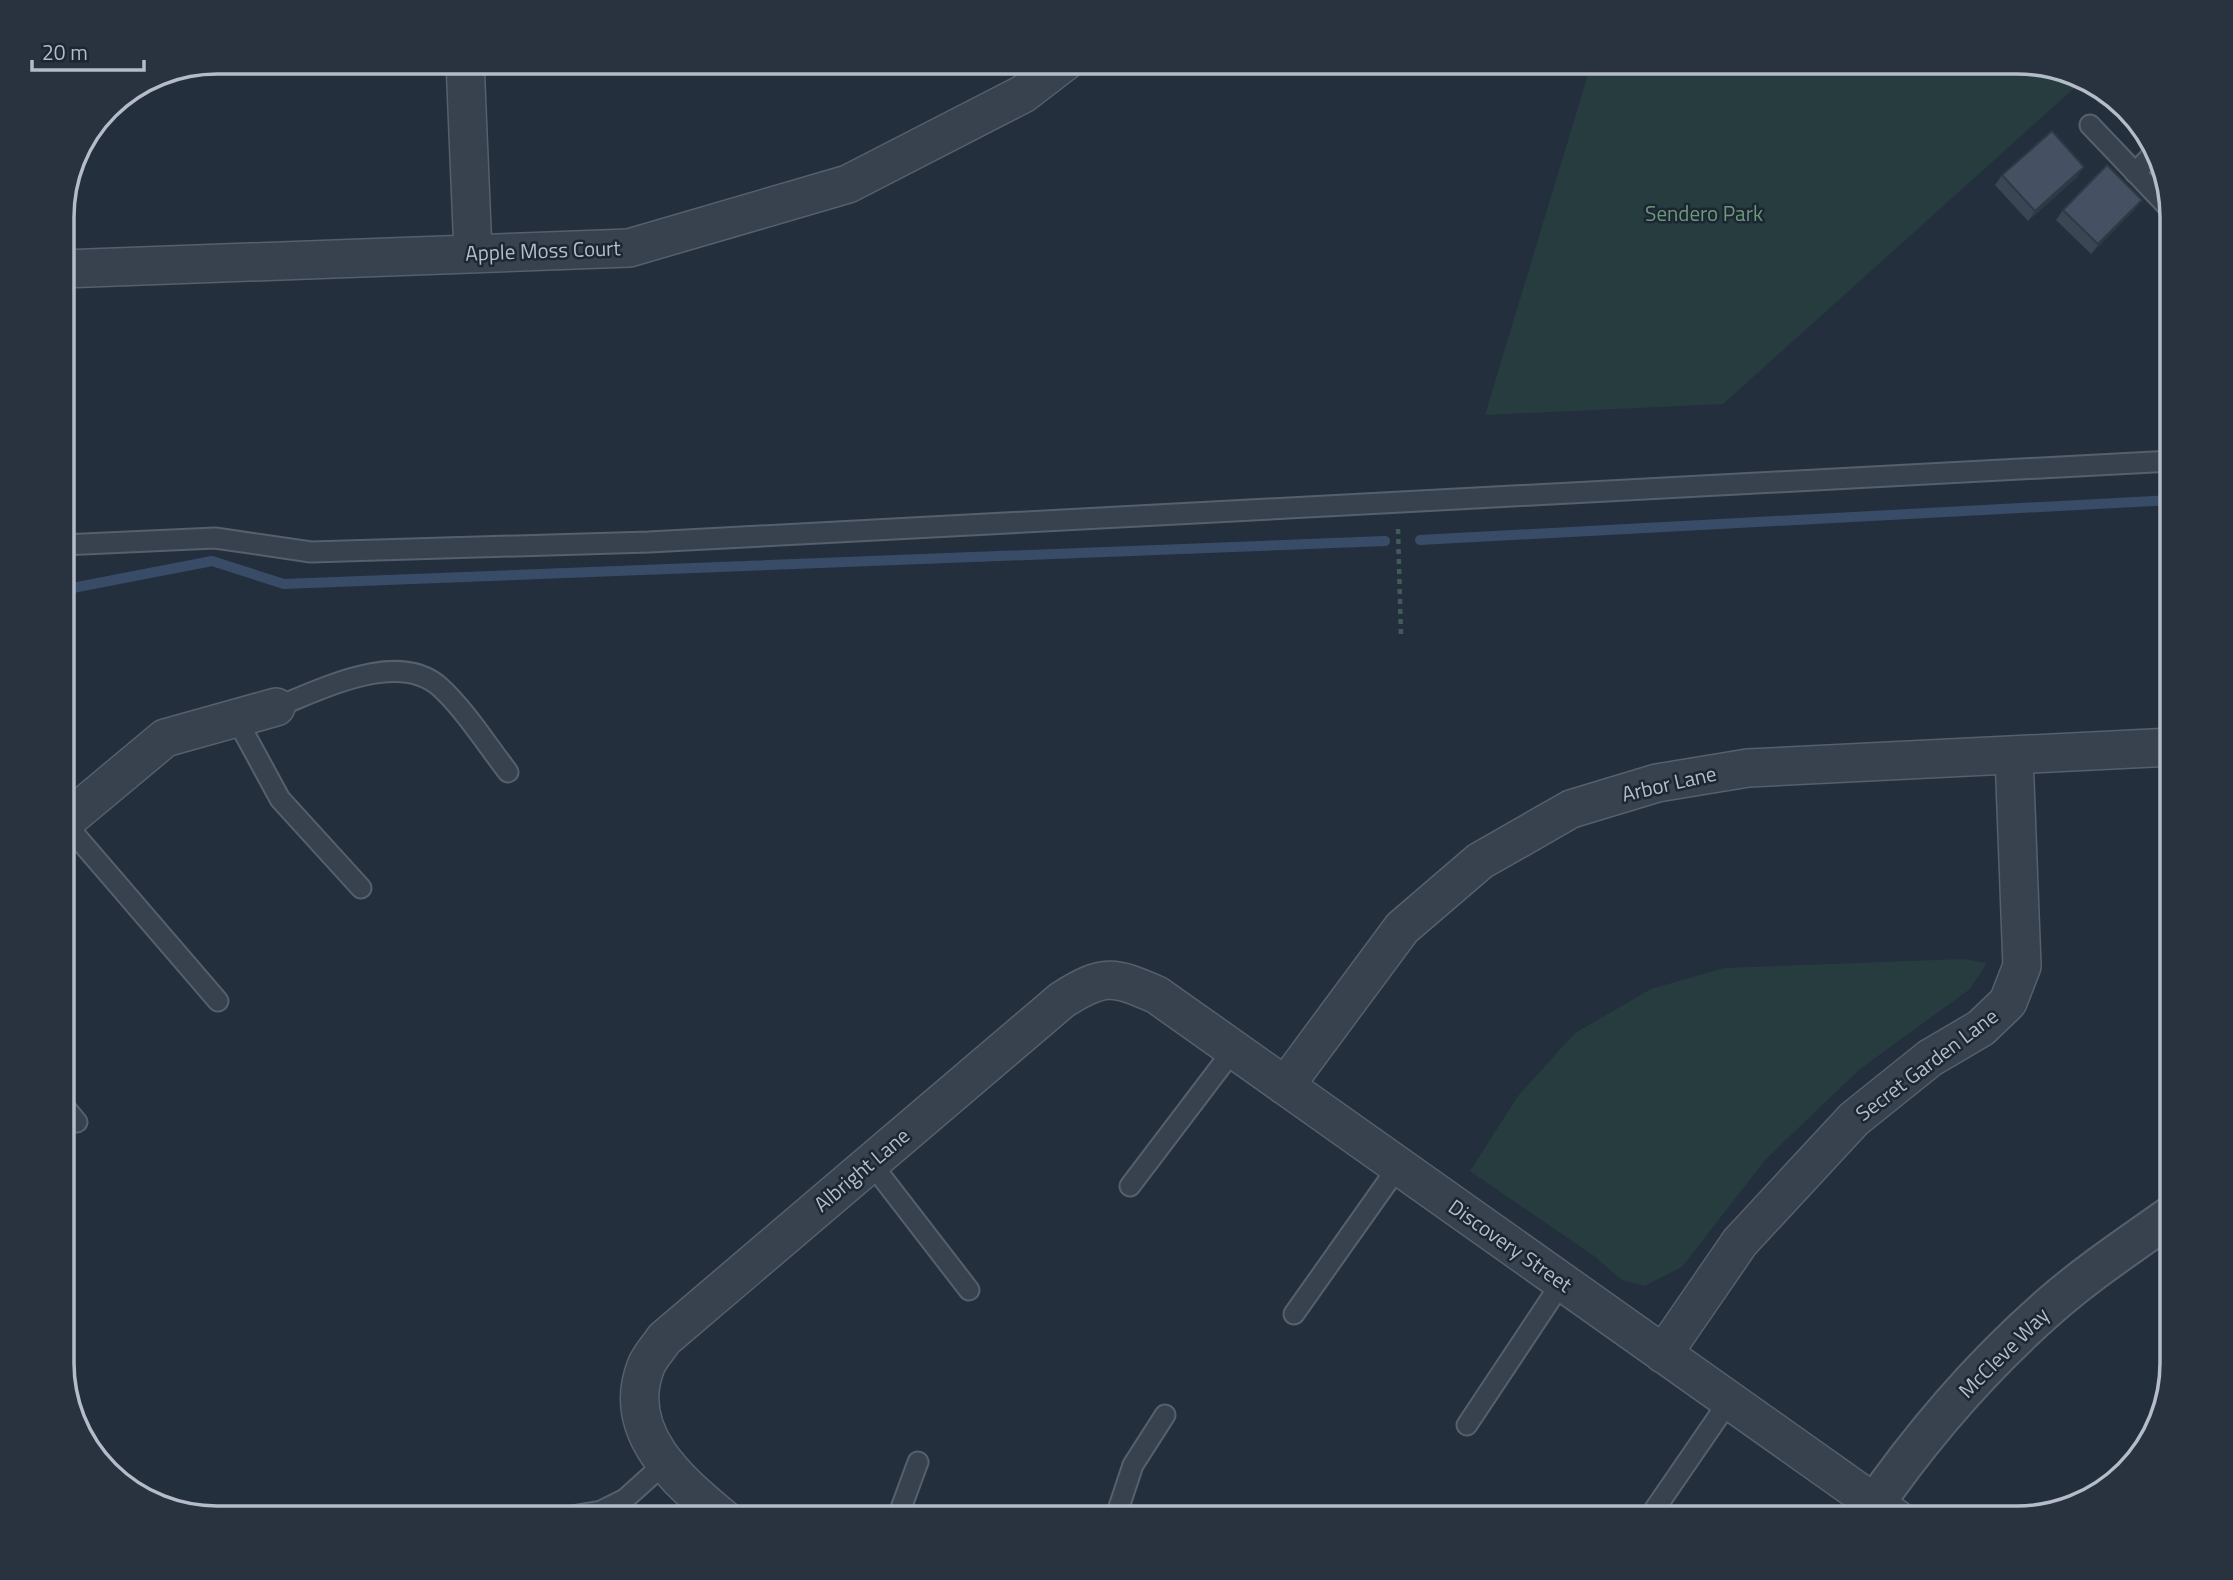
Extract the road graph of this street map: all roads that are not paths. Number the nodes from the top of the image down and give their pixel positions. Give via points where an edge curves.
1 (466, 74) edge
2 (1049, 74) edge
3 (2090, 125) dead end
4 (2148, 160) edge
5 (2135, 173) junction
6 (2158, 196) edge
7 (473, 253) junction
8 (74, 269) edge
9 (2160, 462) edge
10 (74, 544) edge
11 (276, 707) joint
12 (236, 718) junction
13 (2160, 748) edge
14 (2014, 755) junction
15 (508, 772) dead end
16 (74, 814) edge
17 (74, 836) edge
18 (361, 888) dead end
19 (1121, 979) joint
20 (218, 1001) dead end
21 (1234, 1049) junction
22 (1285, 1086) junction
23 (74, 1118) edge
24 (77, 1122) dead end
25 (871, 1163) junction
26 (1398, 1167) junction
27 (1130, 1186) dead end
28 (2160, 1224) edge
29 (1562, 1282) junction
30 (969, 1290) dead end
31 (1294, 1314) dead end
32 (1663, 1354) junction
33 (1729, 1401) junction
34 (1165, 1415) dead end
35 (1467, 1425) dead end
36 (918, 1462) dead end
37 (665, 1463) junction
38 (611, 1506) edge
39 (708, 1506) edge
40 (902, 1506) edge
41 (1119, 1506) edge
42 (1657, 1506) edge
43 (1868, 1506) edge
44 (1884, 1506) edge

1 - 7 street
2 - 7 street, Apple Moss Court via 1023,94 848,184 629,248
3 - 5 lane
4 - 5 lane
5 - 6 lane
7 - 8 street, Apple Moss Court
9 - 10 lane via 649,542 311,552 215,538
11 - 12 street
11 - 15 lane via 366,674 404,670 439,686
12 - 16 street via 165,738
12 - 18 lane via 280,799
13 - 14 street, Arbor Lane
14 - 22 street, Arbor Lane via 1748,768 1657,783 1571,809 1480,861 1402,928
14 - 32 street, Secret Garden Lane via 2022,966 2008,1002 1982,1028 1930,1058 1854,1119 1740,1242
17 - 20 lane
19 - 21 street, Discovery Street via 1157,995
19 - 25 street, Albright Lane via 1089,983 1062,1000
21 - 22 street, Discovery Street
21 - 27 lane
22 - 26 street, Discovery Street
23 - 24 lane
25 - 30 lane
25 - 37 street, Albright Lane via 664,1339 647,1365 639,1399 650,1444
26 - 29 street, Discovery Street
26 - 31 lane
28 - 44 street, McCleve Way via 2052,1305 1990,1363 1927,1436
29 - 32 street, Discovery Street
29 - 35 lane
32 - 33 street, Discovery Street
33 - 42 lane
33 - 43 street, Discovery Street
34 - 41 lane via 1133,1465
36 - 40 lane
37 - 38 lane
37 - 39 street

